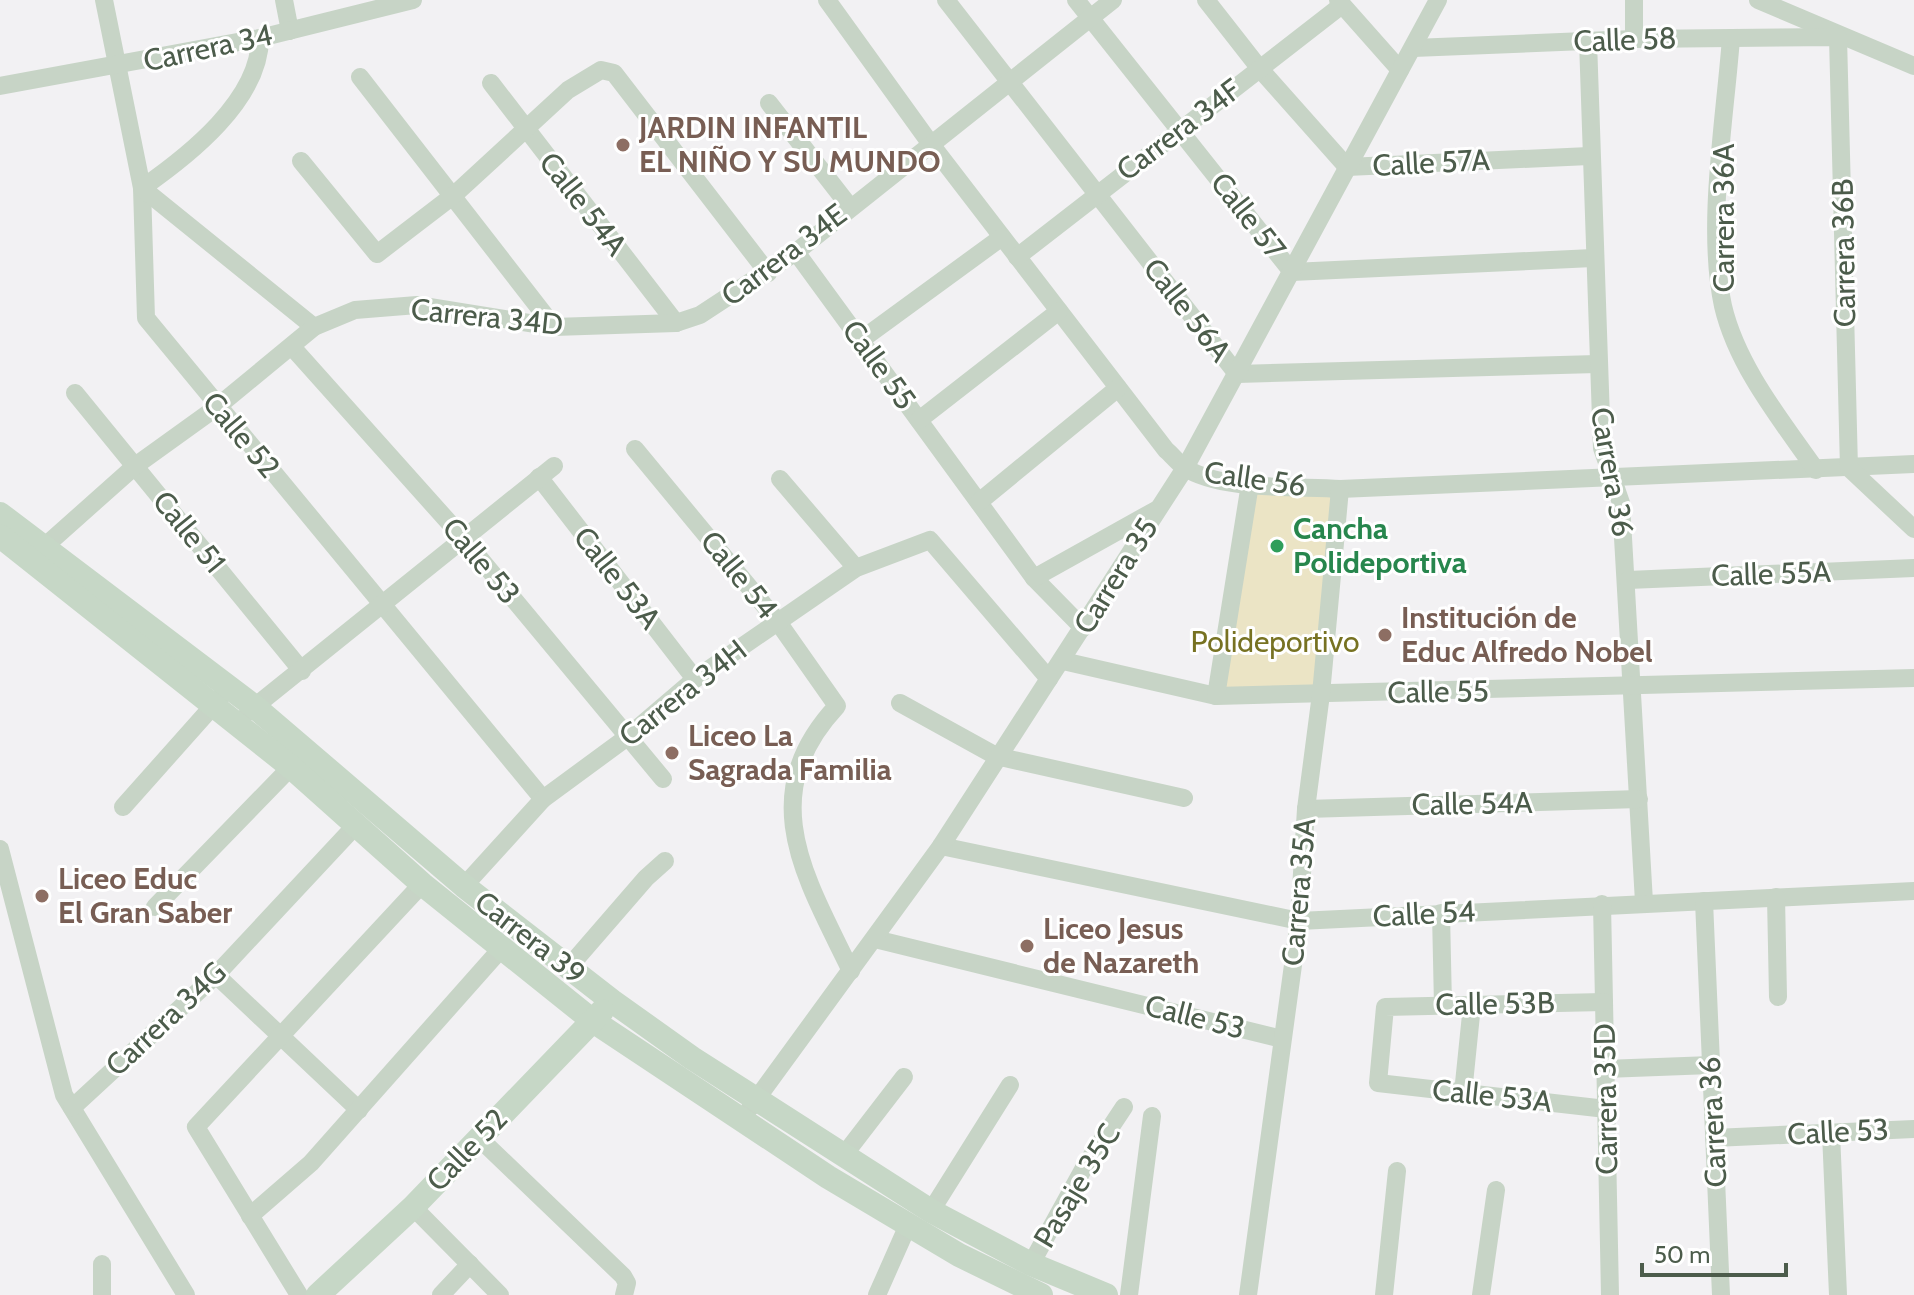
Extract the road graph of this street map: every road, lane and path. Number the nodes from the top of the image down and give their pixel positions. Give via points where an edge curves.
1 (104, 0) edge
2 (284, 0) edge
3 (413, 0) edge
4 (827, 0) edge
5 (946, 0) edge
6 (1076, 0) edge
7 (1113, 0) edge
8 (1206, 0) edge
9 (1438, 0) edge
10 (1634, 0) edge
11 (1758, 0) edge
12 (1340, 2) edge
13 (1090, 19) junction
14 (290, 31) junction
15 (1838, 37) junction
16 (260, 38) junction
17 (1731, 38) junction
18 (1634, 39) junction
19 (1588, 41) junction
20 (1413, 48) junction
21 (1914, 66) edge
22 (117, 67) junction
23 (1260, 69) junction
24 (1400, 70) junction
25 (360, 77) dead end
26 (1009, 82) junction
27 (491, 83) dead end
28 (0, 86) edge
29 (769, 103) dead end
30 (526, 130) junction
31 (1180, 131) junction
32 (930, 143) junction
33 (1589, 156) junction
34 (301, 161) dead end
35 (1347, 167) junction
36 (142, 188) junction
37 (1096, 193) junction
38 (454, 195) junction
39 (850, 207) junction
40 (1002, 237) junction
41 (796, 252) junction
42 (1017, 257) junction
43 (1593, 258) junction
44 (1292, 272) junction
45 (768, 273) junction
46 (1059, 311) junction
47 (676, 323) junction
48 (314, 327) junction
49 (554, 327) junction
50 (861, 340) junction
51 (293, 348) junction
52 (1597, 364) junction
53 (1237, 374) junction
54 (1118, 388) junction
55 (75, 393) dead end
56 (217, 407) junction
57 (919, 420) junction
58 (635, 449) dead end
59 (1914, 464) edge
60 (135, 466) junction
61 (1185, 468) junction
62 (1849, 468) junction
63 (1816, 470) junction
64 (1612, 477) junction
65 (780, 479) dead end
66 (1250, 484) junction
67 (1340, 489) junction
68 (979, 502) junction
69 (1158, 508) junction
70 (0, 514) edge
71 (1914, 529) edge
72 (0, 536) edge
73 (462, 537) junction
74 (44, 547) junction
75 (856, 568) junction
76 (1914, 568) edge
77 (1034, 578) junction
78 (1628, 580) junction
79 (383, 603) junction
80 (778, 622) junction
81 (1083, 628) junction
82 (1063, 661) junction
83 (302, 671) junction
84 (1914, 678) edge
85 (695, 679) junction
86 (1049, 679) junction
87 (1634, 687) junction
88 (1321, 694) junction
89 (222, 696) junction
90 (1216, 696) junction
91 (900, 703) dead end
92 (255, 707) junction
93 (234, 722) junction
94 (626, 738) junction
95 (996, 756) junction
96 (291, 767) junction
97 (663, 779) dead end
98 (1184, 798) dead end
99 (543, 799) junction
100 (1639, 799) junction
101 (123, 807) dead end
102 (1306, 809) junction
103 (357, 824) junction
104 (941, 846) junction
105 (0, 849) edge
106 (665, 861) dead end
107 (422, 884) junction
108 (464, 886) junction
109 (1914, 891) edge
110 (1776, 897) junction
111 (1704, 901) junction
112 (1644, 902) junction
113 (1602, 904) junction
114 (155, 907) dead end
115 (1441, 913) junction
116 (1299, 921) junction
117 (8, 929) edge
118 (875, 939) junction
119 (500, 950) junction
120 (568, 968) junction
121 (851, 971) junction
122 (216, 975) junction
123 (1778, 997) dead end
124 (612, 1001) junction
125 (1604, 1002) junction
126 (1472, 1005) junction
127 (1443, 1006) junction
128 (593, 1021) junction
129 (280, 1037) junction
130 (1282, 1039) junction
131 (1711, 1065) junction
132 (1605, 1069) junction
133 (904, 1077) dead end
134 (1378, 1083) joint
135 (1010, 1085) dead end
136 (1463, 1093) junction
137 (757, 1099) junction
138 (1124, 1107) dead end
139 (72, 1108) junction
140 (1606, 1109) junction
141 (359, 1110) junction
142 (1152, 1116) dead end
143 (740, 1120) junction
144 (1914, 1129) edge
145 (1831, 1133) junction
146 (479, 1138) junction
147 (1714, 1138) junction
148 (844, 1155) junction
149 (1397, 1171) dead end
150 (1496, 1190) dead end
151 (413, 1207) junction
152 (931, 1211) junction
153 (250, 1216) junction
154 (908, 1225) junction
155 (102, 1264) dead end
156 (470, 1264) junction
157 (1031, 1264) junction
158 (626, 1289) edge
159 (102, 1295) edge
160 (186, 1295) edge
161 (299, 1295) edge
162 (318, 1295) edge
163 (441, 1295) edge
164 (500, 1295) edge
165 (877, 1295) edge
166 (1041, 1295) edge
167 (1106, 1295) edge
168 (1129, 1295) edge
169 (1248, 1295) edge
170 (1384, 1295) edge
171 (1481, 1295) edge
172 (1610, 1295) edge
173 (1721, 1295) edge
174 (1838, 1295) edge

1 - 22 street, Calle 52
2 - 14 street
3 - 14 street, Carrera 34
4 - 32 street, Calle 56
5 - 26 street, Calle 56A
6 - 13 street, Calle 57
7 - 13 street, Carrera 34E
8 - 23 street, Calle 57A
9 - 20 street, Carrera 35
10 - 18 street
11 - 15 street
12 - 23 street, Carrera 34F
12 - 24 street
13 - 26 street, Carrera 34E
13 - 31 street, Calle 57
14 - 16 street, Carrera 34
15 - 17 street, Calle 58
15 - 21 street
15 - 62 street, Carrera 36B
16 - 22 street, Carrera 34
16 - 36 street via 256,66 226,113 199,144
17 - 18 street, Calle 58
17 - 63 street, Carrera 36A via 1719,217 1723,306 1758,384
18 - 19 street, Calle 58
19 - 20 street, Calle 58
19 - 33 street, Carrera 36
20 - 24 street, Carrera 35
22 - 28 street, Carrera 34
22 - 36 street, Calle 52
23 - 31 street, Carrera 34F
23 - 35 street, Calle 57A
24 - 35 street, Carrera 35
25 - 38 street
26 - 32 street, Carrera 34E
26 - 37 street, Calle 56A
27 - 30 street, Calle 54A
29 - 39 street
30 - 38 street
30 - 45 street via 568,90 601,70 614,73
30 - 47 street, Calle 54A
31 - 37 street, Carrera 34F
31 - 44 street, Calle 57
32 - 39 street, Carrera 34E
32 - 40 street, Calle 56
33 - 35 street, Calle 57A
33 - 43 street, Carrera 36
34 - 38 street via 377,254
35 - 44 street, Carrera 35
36 - 48 street
36 - 56 street, Calle 52 via 146,318
37 - 42 street, Carrera 34F
37 - 53 street, Calle 56A
38 - 49 street
39 - 41 street, Carrera 34E
40 - 42 street, Calle 56
40 - 50 street
41 - 45 street, Carrera 34E
41 - 50 street, Calle 55
42 - 46 street, Calle 56
43 - 44 street, Calle 57
43 - 52 street, Carrera 36
44 - 53 street, Carrera 35
45 - 47 street, Carrera 34E via 710,310
46 - 54 street, Calle 56
46 - 57 street
47 - 49 street, Carrera 34D
48 - 49 street, Carrera 34D via 355,310 417,305
48 - 51 street, Carrera 34D
50 - 57 street, Calle 55
51 - 56 street, Carrera 34D
51 - 73 street, Calle 53
52 - 53 street, Calle 56A
52 - 64 street, Carrera 36 via 1602,448
53 - 61 street, Carrera 35
54 - 61 street, Calle 56
54 - 68 street
55 - 60 street, Calle 51
56 - 60 street, Carrera 34D
56 - 79 street, Calle 52
57 - 68 street, Calle 55
58 - 80 street, Calle 54
59 - 62 street, Calle 56
60 - 74 street, Carrera 34D
60 - 83 street, Calle 51
61 - 66 street, Calle 56
61 - 69 street, Carrera 35
62 - 63 street, Calle 56
62 - 71 street
63 - 64 street, Calle 56
64 - 67 street, Calle 56
64 - 78 street, Carrera 36 via 1621,503
65 - 75 street
66 - 67 street, Calle 56
66 - 90 street
67 - 88 street, Carrera 35A
68 - 77 street, Calle 55
69 - 77 street
69 - 81 street, Carrera 35
70 - 74 main road, Carrera 39
72 - 89 main road, Carrera 39
73 - 79 street
73 - 85 street, Calle 53A via 547,472
73 - 94 street, Calle 53
74 - 89 main road, Carrera 39
75 - 80 street, Carrera 34H
75 - 86 street, Carrera 34H via 930,540
76 - 78 street, Calle 55A
77 - 81 street, Calle 55
78 - 87 street, Carrera 36
79 - 83 street
79 - 99 street, Calle 52
80 - 85 street, Carrera 34H
80 - 121 street, Calle 54 via 837,706 805,745 796,768 792,824 797,852
81 - 82 street, Carrera 35
82 - 86 street, Carrera 35
82 - 90 street, Calle 55
83 - 92 street
84 - 87 street, Calle 55
85 - 94 street, Carrera 34H
86 - 95 street, Carrera 35
87 - 88 street, Calle 55
87 - 100 street, Carrera 36
88 - 90 street, Calle 55
88 - 102 street, Carrera 35A
89 - 92 main road, Carrera 39
89 - 93 main road, Carrera 39
89 - 101 street
91 - 95 street
92 - 93 street
92 - 108 main road, Carrera 39
93 - 96 main road, Carrera 39
94 - 97 street, Calle 53
94 - 99 street, Carrera 34H
95 - 98 street
95 - 104 street, Carrera 35
96 - 103 main road, Carrera 39
96 - 114 street
99 - 108 street, Carrera 34H
100 - 102 street, Calle 54A
100 - 112 street, Carrera 36
102 - 116 street, Carrera 35A
103 - 107 main road, Carrera 39
103 - 122 street, Carrera 34G
104 - 116 street, Calle 54
104 - 118 street, Carrera 35
105 - 117 street
106 - 120 street
107 - 119 main road, Carrera 39
107 - 129 street
108 - 120 main road, Carrera 39
109 - 110 street, Calle 54
110 - 111 street, Calle 54
110 - 123 street
111 - 112 street, Calle 54
111 - 131 street, Carrera 36
112 - 113 street, Calle 54
113 - 115 street, Calle 54
113 - 125 street, Carrera 35D
115 - 116 street, Calle 54
115 - 127 street
116 - 130 street, Carrera 35A
117 - 139 street
118 - 121 street, Carrera 35
118 - 130 street, Calle 53
119 - 128 main road, Carrera 39
119 - 141 street
120 - 124 main road, Carrera 39
121 - 137 street, Carrera 35
122 - 129 street
122 - 139 street, Carrera 34G
124 - 128 main road, Calle 52
124 - 137 main road, Carrera 39
125 - 126 street, Calle 53B
125 - 132 street, Carrera 35D
126 - 127 street, Calle 53B
126 - 136 street
127 - 134 street, Calle 53B via 1385,1007
128 - 143 main road, Carrera 39
128 - 146 main road, Calle 52
129 - 141 street
129 - 153 street via 196,1127
130 - 169 street, Carrera 35A
131 - 132 street
131 - 147 street, Carrera 36
132 - 140 street, Carrera 35D
133 - 148 street
134 - 136 street, Calle 53A
135 - 152 street
136 - 140 street, Calle 53A
137 - 143 street, Carrera 35
137 - 148 main road, Carrera 39
138 - 157 street, Pasaje 35C
139 - 160 street
140 - 172 street, Carrera 35D
141 - 153 street via 311,1163
142 - 168 street
143 - 154 main road, Carrera 39
144 - 145 street, Calle 53
145 - 147 street, Calle 53
145 - 174 street
146 - 151 main road, Calle 52
146 - 158 street
147 - 173 street, Carrera 36
148 - 152 main road, Carrera 39
149 - 170 street
150 - 171 street
151 - 156 street
151 - 162 main road, Calle 52
152 - 157 main road, Carrera 39
153 - 161 street
154 - 165 street
154 - 166 main road, Carrera 39
155 - 159 street
156 - 163 street
156 - 164 street
157 - 167 main road, Carrera 39

